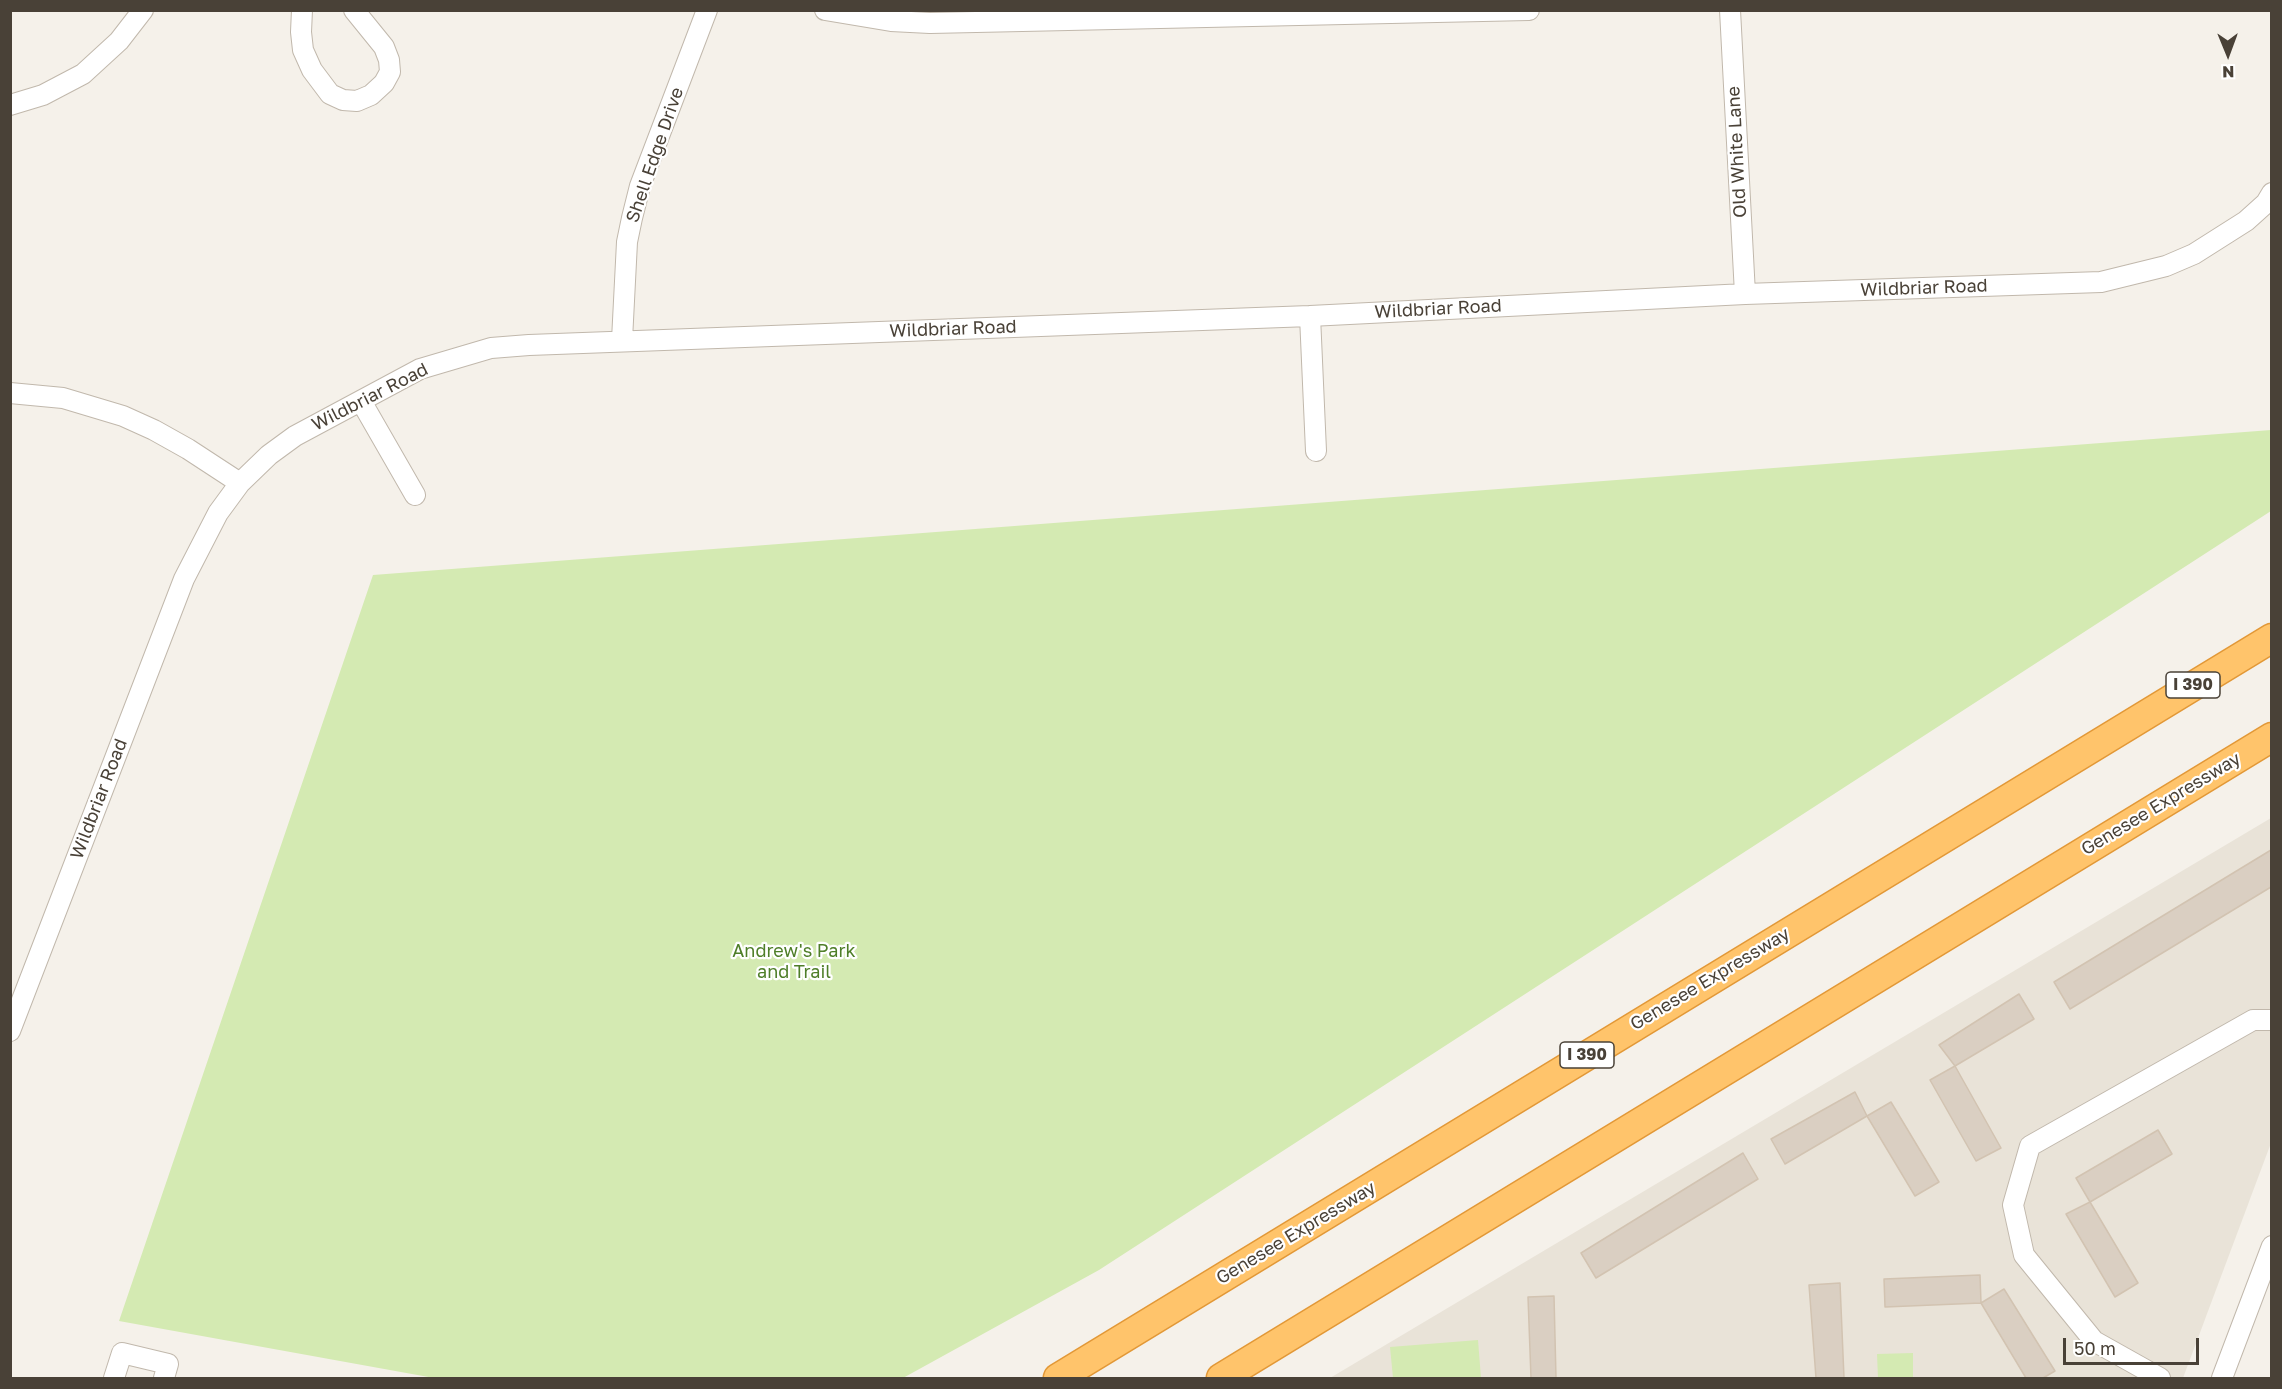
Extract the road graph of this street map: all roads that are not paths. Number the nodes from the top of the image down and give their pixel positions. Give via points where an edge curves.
1 (142, 10) edge
2 (302, 10) edge
3 (354, 10) edge
4 (707, 10) edge
5 (825, 10) edge
6 (1529, 10) edge
7 (1730, 10) edge
8 (10, 105) edge
9 (2270, 201) edge
10 (1745, 294) junction
11 (1310, 316) junction
12 (622, 340) junction
13 (10, 393) edge
14 (361, 401) junction
15 (1316, 452) dead end
16 (240, 483) junction
17 (415, 495) dead end
18 (2271, 625) edge
19 (2271, 638) edge
20 (2115, 732) junction
21 (2271, 737) edge
22 (2271, 1020) edge
23 (10, 1031) edge
24 (2271, 1246) edge
25 (114, 1378) edge
26 (164, 1378) edge
27 (1058, 1378) edge
28 (1221, 1378) edge
29 (2160, 1378) edge
30 (2222, 1378) edge

1 - 8 street via 119,41 83,74 43,95
2 - 3 street via 303,50 312,70 330,94 357,101 371,95 390,72 384,47
4 - 12 street, Shell Edge Drive via 640,186 627,242
5 - 6 street via 930,23
7 - 10 street, Old White Lane
9 - 10 street, Wildbriar Road via 2194,254 2166,266 2102,282
10 - 11 street, Wildbriar Road
11 - 12 street, Wildbriar Road
11 - 15 street
12 - 14 street, Wildbriar Road via 491,348 420,369
13 - 16 street via 63,398 123,416 188,449
14 - 16 street, Wildbriar Road via 295,436
14 - 17 street
16 - 23 street, Wildbriar Road via 218,513 184,579
18 - 20 highway
19 - 20 highway, Genesee Expressway / I 390
20 - 27 highway, Genesee Expressway / I 390
21 - 28 highway, Genesee Expressway
22 - 29 street via 2253,1020 2030,1146 2013,1205 2024,1255 2094,1341
24 - 30 street
25 - 26 street via 122,1353 168,1364

